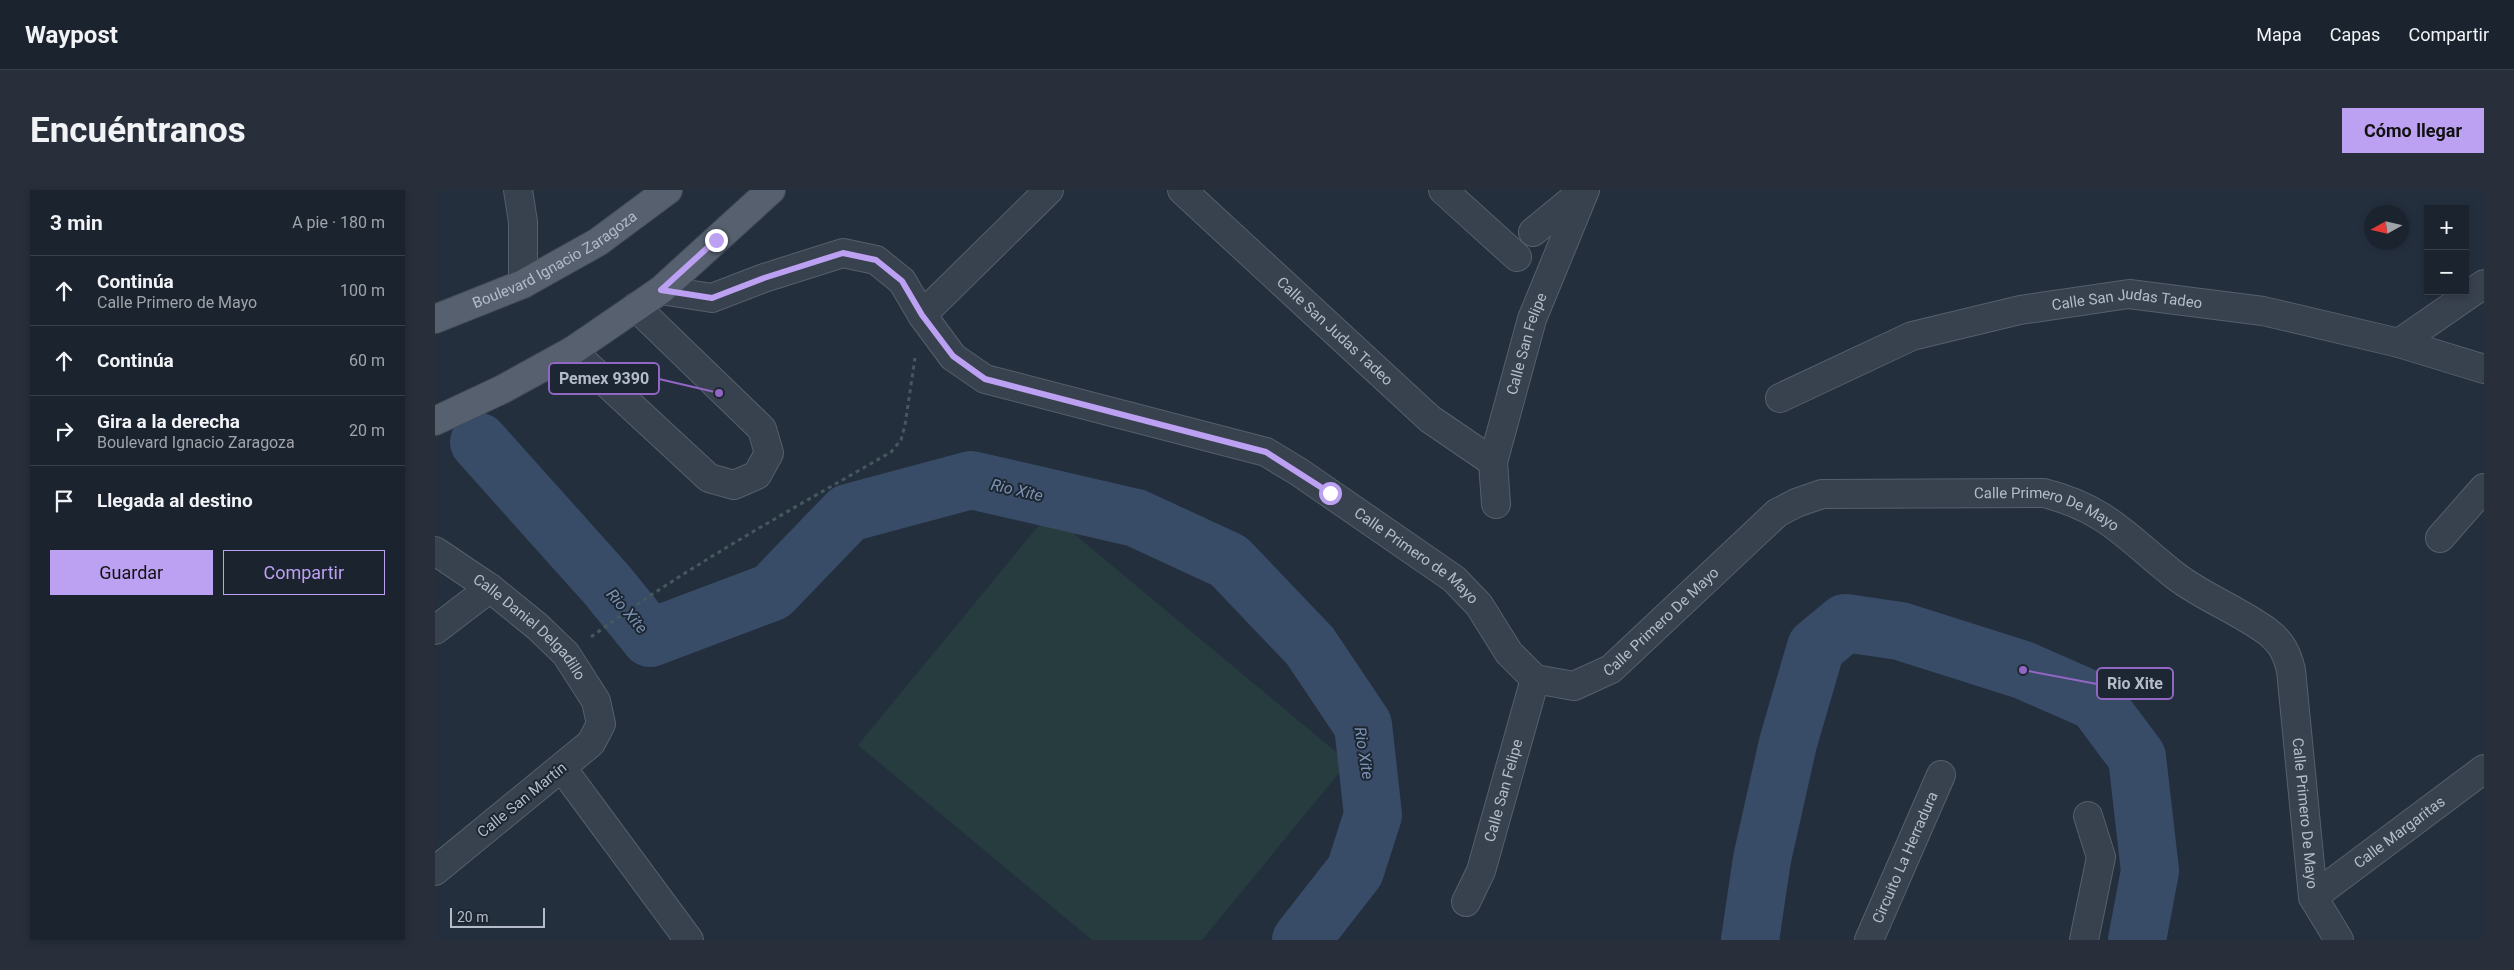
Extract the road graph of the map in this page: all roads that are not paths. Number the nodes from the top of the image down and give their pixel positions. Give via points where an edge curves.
1 (518, 190) edge
2 (771, 190) edge
3 (1049, 190) edge
4 (1182, 190) edge
5 (1443, 190) edge
6 (1584, 190) edge
7 (655, 193) edge
8 (1533, 232) dead end
9 (1517, 257) dead end
10 (523, 284) junction
11 (2484, 284) edge
12 (661, 290) junction
13 (636, 307) junction
14 (922, 315) junction
15 (435, 319) edge
16 (2399, 343) junction
17 (572, 351) junction
18 (2484, 369) edge
19 (1780, 398) dead end
20 (435, 421) edge
21 (1493, 462) junction
22 (2484, 488) edge
23 (1496, 504) dead end
24 (2440, 538) dead end
25 (435, 551) edge
26 (490, 588) junction
27 (435, 630) edge
28 (1535, 679) junction
29 (601, 724) joint
30 (563, 768) junction
31 (2484, 769) edge
32 (1941, 775) dead end
33 (2088, 816) dead end
34 (435, 870) edge
35 (2313, 897) junction
36 (1466, 902) dead end
37 (689, 940) edge
38 (1869, 940) edge
39 (2084, 940) edge
40 (2339, 940) edge

1 - 10 street via 523,222
2 - 12 main road
3 - 14 street
4 - 21 street, Calle San Judas Tadeo via 1430,419
5 - 9 street
6 - 8 street, Calle San Felipe
6 - 21 street, Calle San Felipe via 1532,319
7 - 10 main road, Boulevard Ignacio Zaragoza via 598,242
10 - 15 main road, Boulevard Ignacio Zaragoza
11 - 16 street
12 - 13 main road
12 - 14 street, Calle Primero de Mayo via 712,298 843,253 876,260 902,281
13 - 17 main road
13 - 17 street via 762,429 769,453 757,475 734,485 709,478
14 - 28 street, Calle Primero de Mayo via 953,356 985,379 1266,452 1454,579 1479,605 1509,653
16 - 18 street, Calle San Judas Tadeo
16 - 19 street, Calle San Judas Tadeo via 2263,311 2129,294 2020,310 1912,336
17 - 20 main road
21 - 23 street, Calle San Felipe
22 - 24 street
25 - 26 street, Calle Daniel Delgadillo
26 - 27 street
26 - 29 street, Calle Daniel Delgadillo via 566,654 596,701
28 - 35 street, Calle Primero De Mayo via 1574,686 1611,670 1777,513 1822,494 2044,494 2072,500 2098,513 2178,578 2269,633 2286,650 2291,670
28 - 36 street, Calle San Felipe via 1481,871
29 - 30 street, Calle San Martín via 591,743
30 - 34 street, Calle San Martín
30 - 37 street
31 - 35 street, Calle Margaritas
32 - 38 street, Circuito La Herradura
33 - 39 street via 2101,857
35 - 40 street, Calle Primero De Mayo

